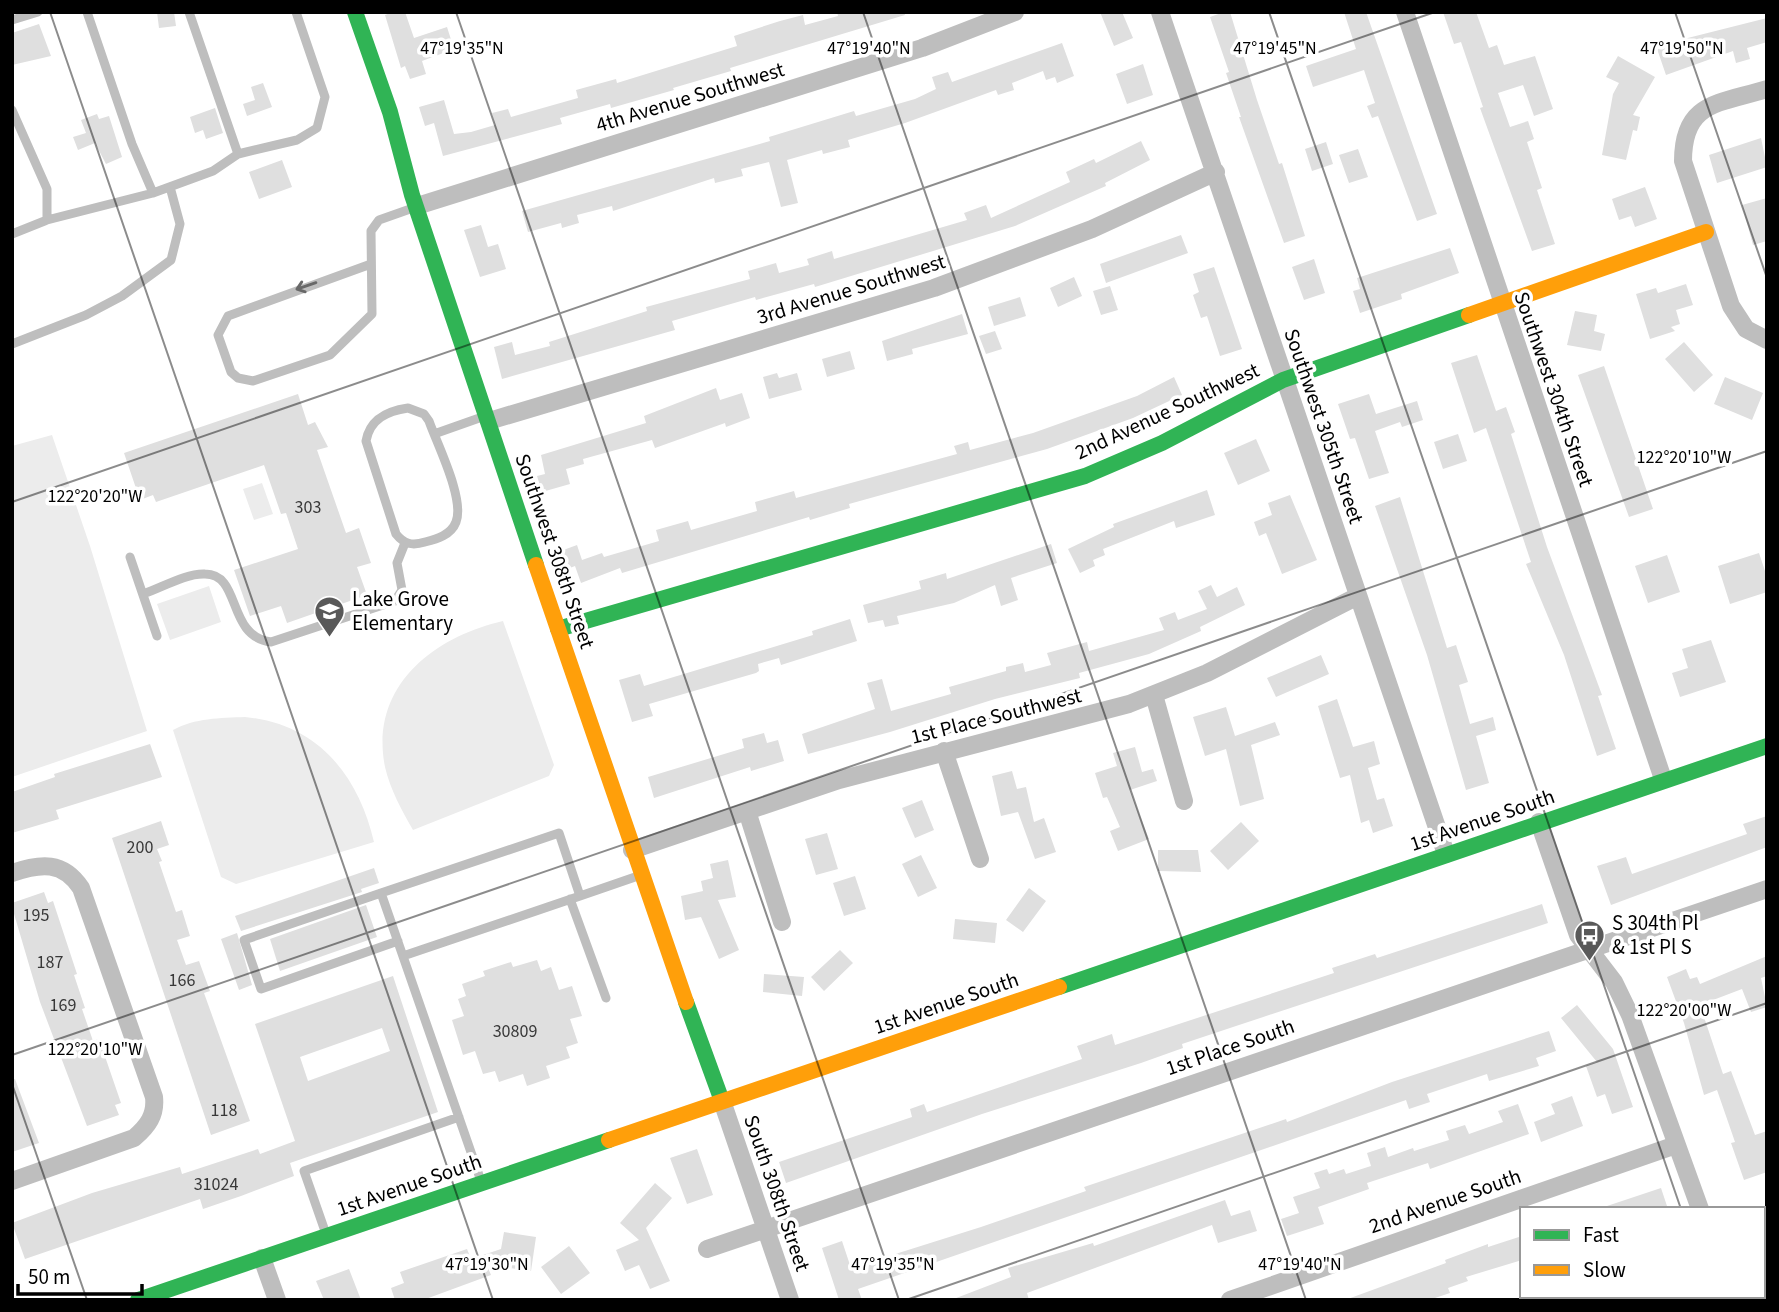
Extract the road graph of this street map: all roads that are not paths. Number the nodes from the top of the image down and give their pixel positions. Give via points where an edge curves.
1 (38, 12) edge
2 (87, 12) edge
3 (189, 12) edge
4 (296, 12) edge
5 (355, 12) edge
6 (1015, 12) edge
7 (1160, 12) edge
8 (1405, 12) edge
9 (12, 20) edge
10 (1767, 89) edge
11 (12, 110) edge
12 (238, 154) junction
13 (1216, 172) junction
14 (170, 187) junction
15 (153, 193) junction
16 (416, 206) junction
17 (47, 220) junction
18 (1706, 232) junction
19 (12, 234) edge
20 (371, 264) junction
21 (1501, 303) junction
22 (1767, 340) edge
23 (12, 344) edge
24 (1283, 380) junction
25 (488, 418) junction
26 (434, 434) junction
27 (405, 543) junction
28 (130, 557) dead end
29 (143, 594) junction
30 (1358, 596) junction
31 (558, 629) junction
32 (157, 636) dead end
33 (1154, 695) junction
34 (1767, 746) edge
35 (944, 751) junction
36 (1663, 779) junction
37 (1184, 801) dead end
38 (747, 811) junction
39 (1539, 822) junction
40 (632, 850) junction
41 (1446, 854) junction
42 (980, 859) dead end
43 (12, 873) edge
44 (642, 874) junction
45 (1767, 889) edge
46 (381, 893) junction
47 (575, 897) junction
48 (782, 922) dead end
49 (398, 941) junction
50 (1586, 949) junction
51 (403, 956) junction
52 (606, 998) dead end
53 (722, 1101) junction
54 (459, 1117) junction
55 (1676, 1145) junction
56 (12, 1181) edge
57 (481, 1183) junction
58 (1699, 1207) edge
59 (766, 1230) junction
60 (326, 1236) junction
61 (707, 1249) dead end
62 (262, 1258) junction
63 (138, 1300) edge
64 (277, 1300) edge
65 (790, 1300) edge
66 (1230, 1300) edge

1 - 9 lane
2 - 15 lane
3 - 12 lane
4 - 12 lane via 325,97 317,128 298,140
5 - 16 street, Southwest 308th Street
6 - 16 street, 4th Avenue Southwest via 922,48
7 - 13 street, Southwest 305th Street
8 - 21 street, Southwest 304th Street
10 - 18 street via 1702,110 1687,127 1683,161
11 - 17 lane via 47,189
12 - 14 lane via 213,171
13 - 24 street, Southwest 305th Street
13 - 25 street, 3rd Avenue Southwest via 1092,229 934,288
14 - 15 lane
14 - 23 lane via 180,224 171,260 122,296
15 - 17 lane
16 - 20 lane via 375,224
16 - 25 street, Southwest 308th Street
17 - 19 lane
18 - 21 street, 2nd Avenue Southwest
18 - 22 street via 1738,319
20 -> 20 lane via 228,316 218,335 231,372 253,381 335,351 372,314
21 - 24 street, 2nd Avenue Southwest
21 - 36 street, Southwest 304th Street
24 - 30 street, Southwest 305th Street
24 - 31 street, 2nd Avenue Southwest via 1162,443 1085,476
25 - 26 lane
25 - 31 street, Southwest 308th Street
26 - 27 lane via 456,500 456,522 440,537 416,545
26 - 27 lane via 424,414 408,408 381,416 367,434 367,450 392,524
27 - 29 lane via 397,563 402,590 395,601 271,642 246,631 225,584 213,575 199,574
28 - 29 lane
29 - 32 lane
30 - 33 street, 1st Place Southwest via 1255,650
30 - 41 street, Southwest 305th Street
31 - 40 street, Southwest 308th Street
33 - 35 street, 1st Place Southwest via 1104,712
33 - 37 street
34 - 36 street, 1st Avenue South
35 - 38 street, 1st Place Southwest
35 - 42 street
36 - 39 street, 1st Avenue South
38 - 40 street, 1st Place Southwest
38 - 48 street
39 - 41 street, 1st Avenue South
39 - 50 street
40 - 44 street, Southwest 308th Street
41 - 53 street, 1st Avenue South
43 - 56 street via 36,864 66,871 81,888 155,1109 146,1129 134,1138
44 - 47 lane
44 - 53 street, Southwest 308th Street
45 - 50 street, 1st Place South
46 - 47 lane via 559,833
46 - 49 lane
46 - 49 lane via 244,940 261,989
47 - 51 lane
47 - 52 lane
49 - 51 lane
50 - 55 street via 1602,964 1619,993
50 - 59 street, 1st Place South
51 - 54 lane
53 - 57 street, 1st Avenue South
53 - 59 street, South 308th Street
54 - 57 lane
54 - 60 lane via 304,1171
55 - 58 street
55 - 66 street, 2nd Avenue South
57 - 60 street, 1st Avenue South
59 - 61 street, 1st Place South
59 - 65 street, South 308th Street
60 - 62 street, 1st Avenue South
62 - 63 street, 1st Avenue South
62 - 64 street

